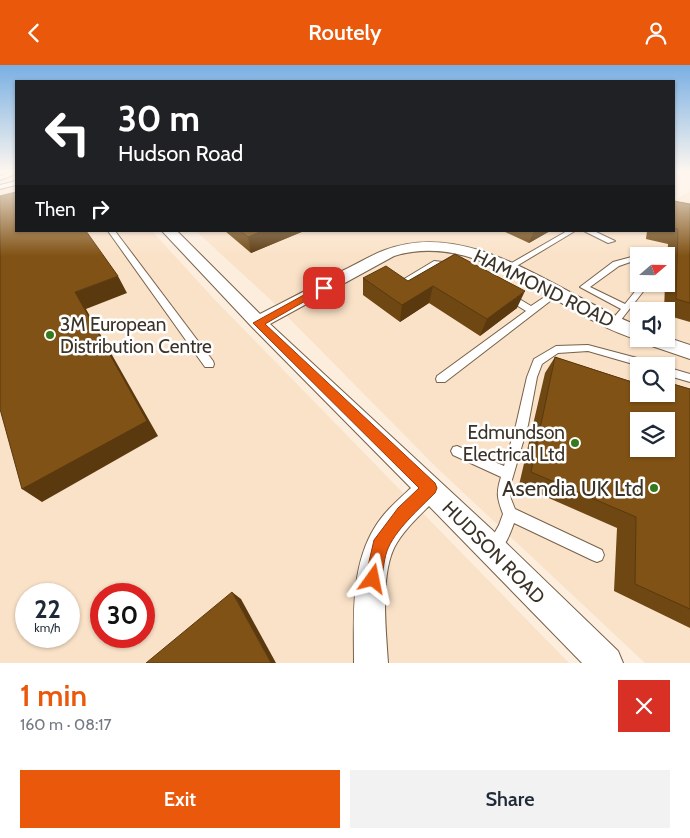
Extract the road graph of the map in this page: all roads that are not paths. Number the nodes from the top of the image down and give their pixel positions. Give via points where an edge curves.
1 (112, 232) edge
2 (170, 232) edge
3 (570, 232) edge
4 (590, 232) edge
5 (610, 241) dead end
6 (630, 260) edge
7 (507, 268) junction
8 (463, 271) edge
9 (402, 282) edge
10 (497, 290) edge
11 (555, 293) junction
12 (638, 293) edge
13 (626, 308) junction
14 (531, 310) junction
15 (258, 323) junction
16 (614, 323) junction
17 (630, 329) edge
18 (675, 347) edge
19 (690, 352) edge
20 (630, 360) edge
21 (209, 364) dead end
22 (675, 374) edge
23 (690, 378) edge
24 (441, 379) dead end
25 (457, 451) dead end
26 (508, 474) junction
27 (429, 488) junction
28 (510, 514) junction
29 (492, 549) junction
30 (597, 555) dead end
31 (370, 663) edge
32 (606, 663) edge

1 - 21 lane
2 - 15 street, HUDSON ROAD
3 - 7 lane
4 - 5 lane
6 - 13 lane via 616,264 584,287
7 - 11 street, HAMMOND ROAD
7 - 15 street, HAMMOND ROAD via 461,247 424,244 406,247
8 - 9 lane via 450,264 438,263
10 - 14 lane
11 - 14 lane
11 - 16 street, HAMMOND ROAD
12 - 13 lane
13 - 16 lane
14 - 24 lane
15 - 27 street, HUDSON ROAD
16 - 17 street, HAMMOND ROAD
18 - 19 street
20 - 26 lane via 588,348 556,350 538,362
22 - 23 lane
25 - 26 lane
26 - 28 lane via 503,490
27 - 29 street, HUDSON ROAD
27 - 31 street via 404,513 380,546 370,596
28 - 29 lane
28 - 30 lane
29 - 32 street, HUDSON ROAD

